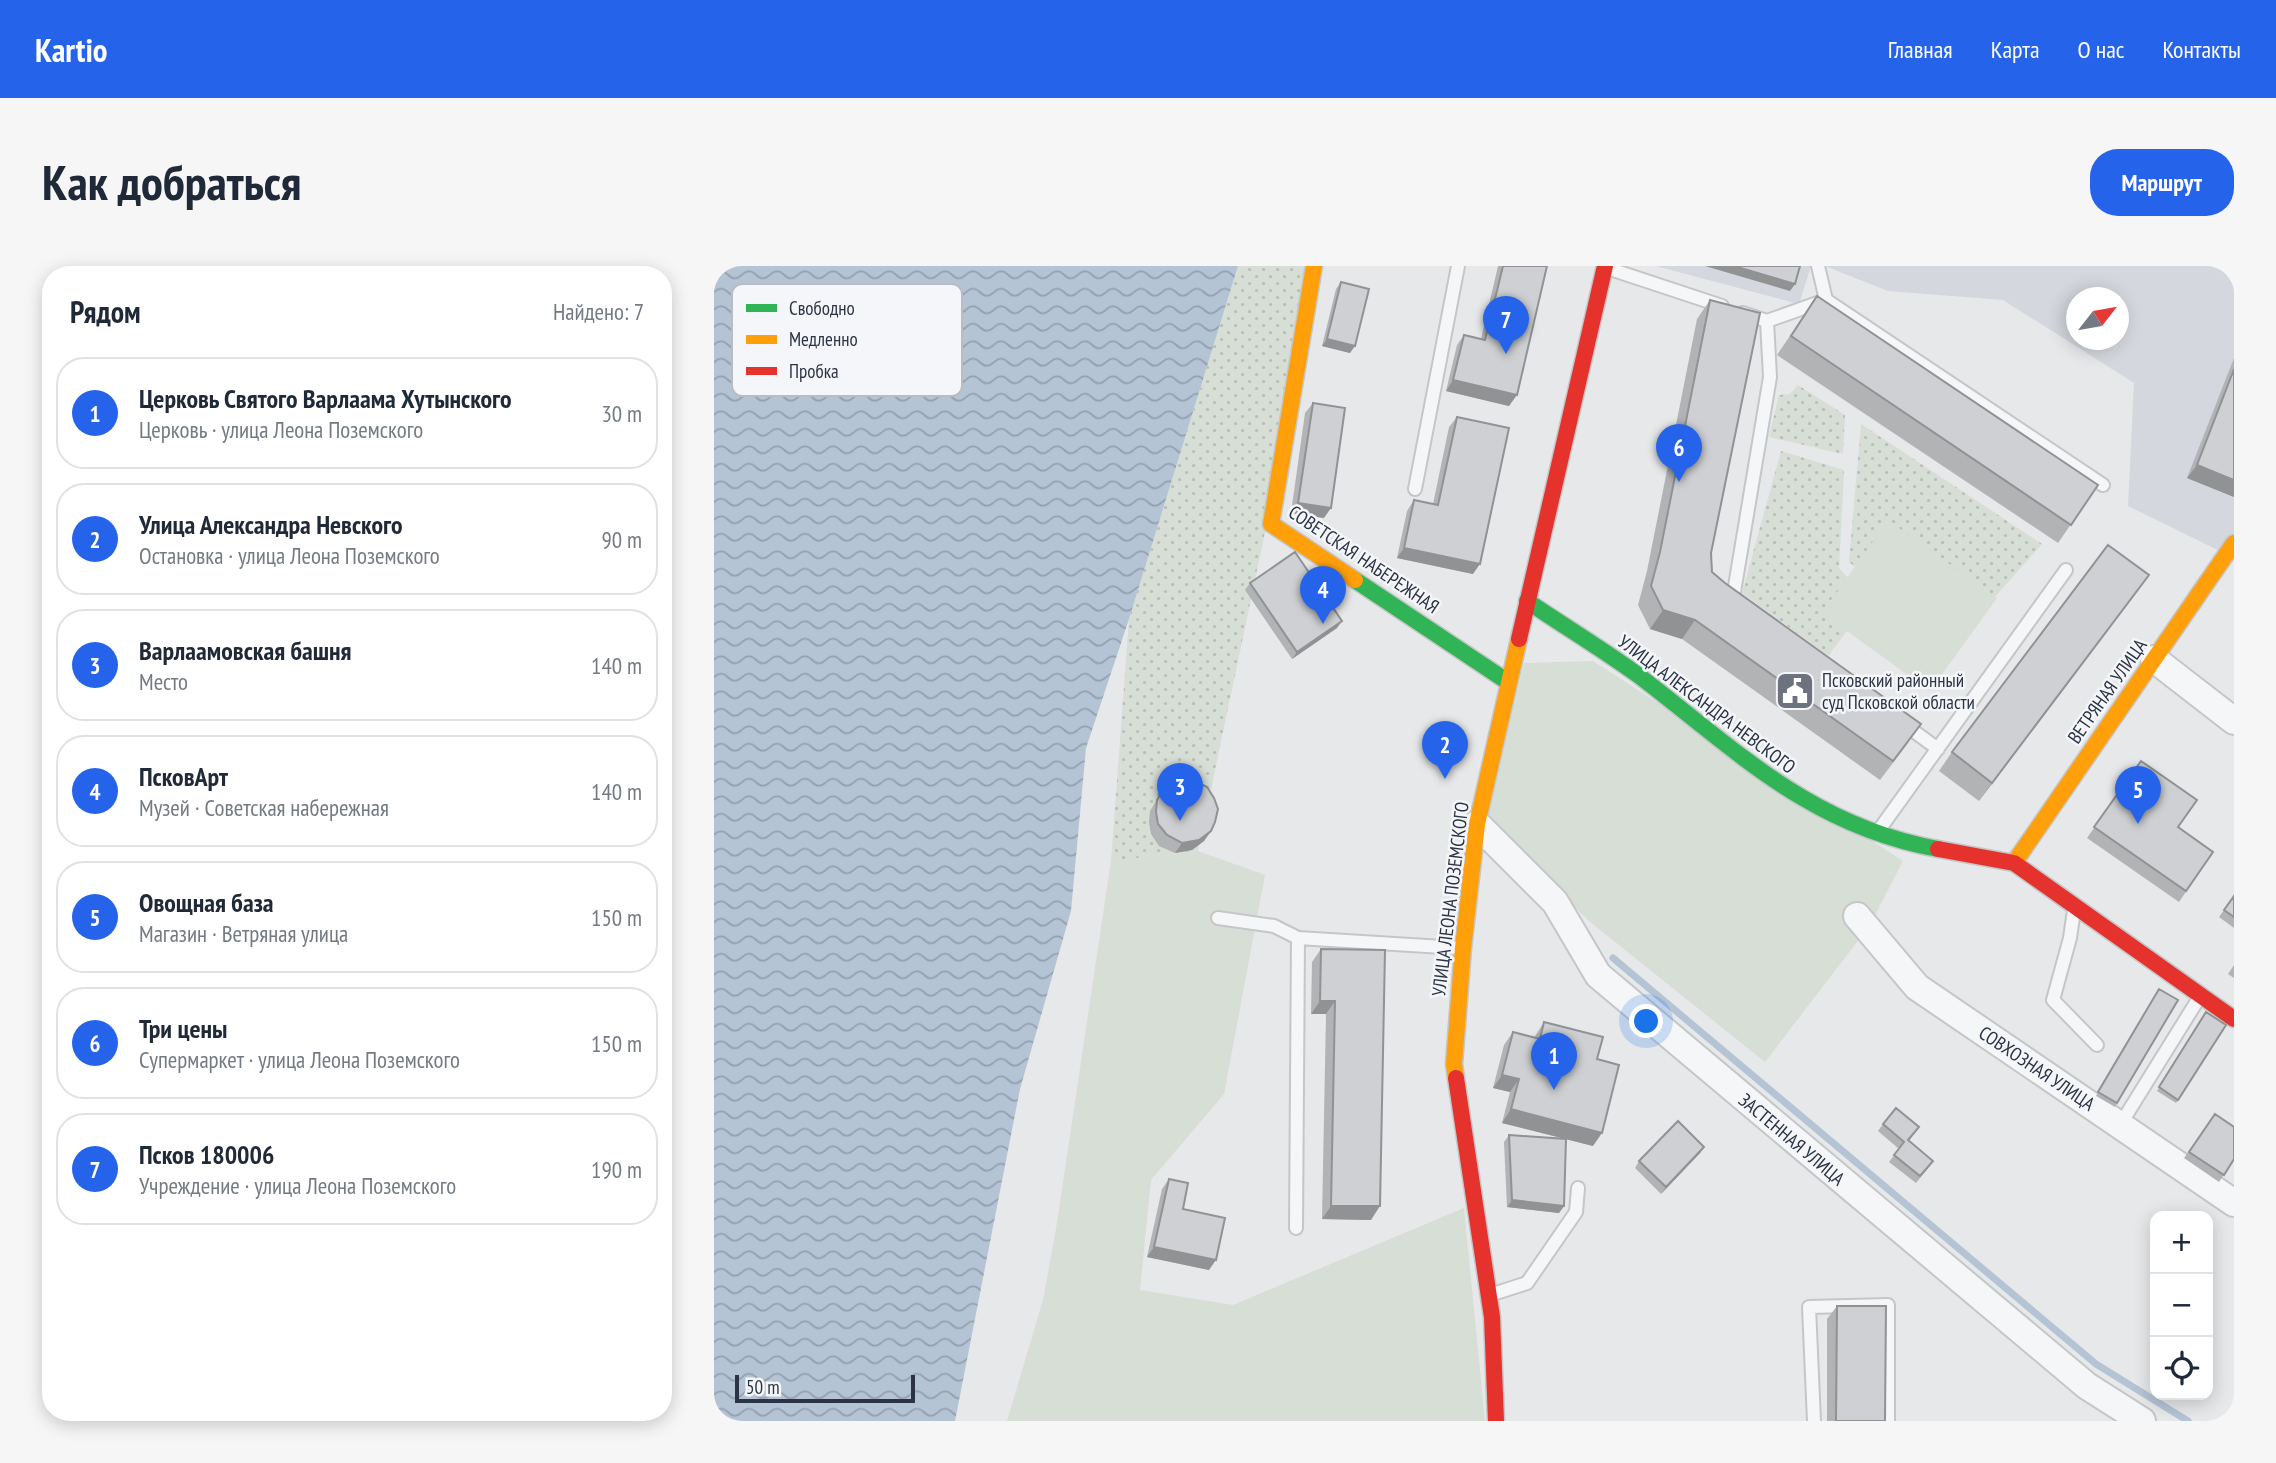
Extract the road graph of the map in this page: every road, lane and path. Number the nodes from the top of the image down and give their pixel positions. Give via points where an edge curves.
1 (1314, 266) edge
2 (1458, 266) edge
3 (1818, 266) edge
4 (1605, 267) edge
5 (1826, 300) junction
6 (1767, 321) junction
7 (2103, 485) dead end
8 (1415, 489) dead end
9 (2234, 543) edge
10 (2066, 570) dead end
11 (1527, 601) junction
12 (1755, 614) edge
13 (2154, 659) junction
14 (1508, 682) junction
15 (1895, 717) edge
16 (2234, 720) edge
17 (1938, 749) junction
18 (1477, 824) junction
19 (1877, 833) junction
20 (2014, 863) junction
21 (2075, 906) junction
22 (1857, 916) dead end
23 (1218, 918) dead end
24 (1298, 938) junction
25 (1463, 948) junction
26 (2201, 995) junction
27 (2234, 1019) edge
28 (2097, 1045) dead end
29 (2120, 1125) junction
30 (1578, 1188) dead end
31 (2234, 1203) edge
32 (1296, 1228) dead end
33 (1489, 1295) junction
34 (1496, 1421) edge
35 (1814, 1421) edge
36 (1888, 1421) edge
37 (2142, 1421) edge

1 - 14 street, СОВЕТСКАЯ НАБЕРЕЖНАЯ via 1271,524
2 - 8 lane
3 - 5 lane
4 - 6 lane
4 - 11 street, УЛИЦА ЛЕОНА ПОЗЕМСКОГО
5 - 6 lane
5 - 7 lane
6 - 12 lane via 1770,377 1733,598
9 - 13 street, ВЕТРЯНАЯ УЛИЦА
10 - 17 lane
11 - 14 street, УЛИЦА ЛЕОНА ПОЗЕМСКОГО
11 - 19 street, УЛИЦА АЛЕКСАНДРА НЕВСКОГО via 1636,674 1770,778 1843,821
13 - 16 street
13 - 20 street, ВЕТРЯНАЯ УЛИЦА
14 - 18 street, УЛИЦА ЛЕОНА ПОЗЕМСКОГО
15 - 17 lane
17 - 19 lane
18 - 25 street, УЛИЦА ЛЕОНА ПОЗЕМСКОГО
18 - 37 street, ЗАСТЕННАЯ УЛИЦА via 1555,902 1598,975 2077,1377
19 - 20 street, УЛИЦА АЛЕКСАНДРА НЕВСКОГО via 1903,843
20 - 21 street, УЛИЦА АЛЕКСАНДРА НЕВСКОГО
21 - 26 street, УЛИЦА АЛЕКСАНДРА НЕВСКОГО
21 - 28 lane via 2053,1000
22 - 29 street, СОВХОЗНАЯ УЛИЦА via 1917,987
23 - 24 lane via 1274,926
24 - 25 lane
24 - 32 lane
25 - 33 street, УЛИЦА ЛЕОНА ПОЗЕМСКОГО via 1454,1063
26 - 27 street, УЛИЦА АЛЕКСАНДРА НЕВСКОГО
26 - 29 lane
29 - 31 street, СОВХОЗНАЯ УЛИЦА
30 - 33 lane via 1576,1212 1527,1283
33 - 34 street, УЛИЦА ЛЕОНА ПОЗЕМСКОГО
35 - 36 lane via 1809,1307 1888,1305

